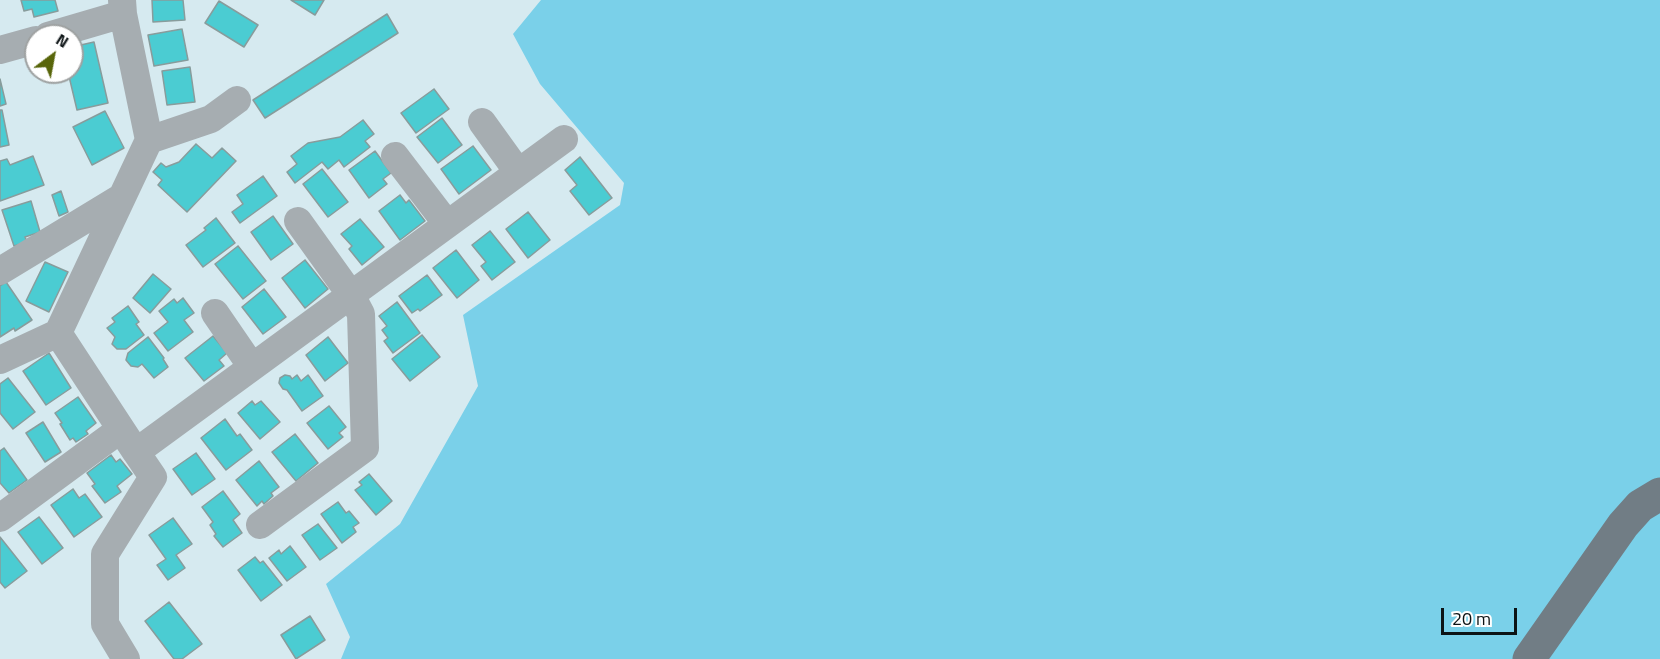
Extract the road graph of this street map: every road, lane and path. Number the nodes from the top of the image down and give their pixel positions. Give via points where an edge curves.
1 (122, 7) edge
2 (79, 24) edge
3 (24, 43) edge
4 (0, 50) edge
5 (237, 100) dead end
6 (482, 122) dead end
7 (564, 139) dead end
8 (149, 140) junction
9 (396, 156) dead end
10 (518, 172) junction
11 (122, 198) junction
12 (298, 221) dead end
13 (447, 224) junction
14 (0, 271) edge
15 (351, 295) junction
16 (215, 313) dead end
17 (58, 333) junction
18 (0, 360) edge
19 (252, 367) junction
20 (128, 440) junction
21 (1660, 494) edge
22 (0, 518) edge
23 (260, 525) dead end
24 (126, 659) edge
25 (1529, 659) edge

1 - 2 street
1 - 8 street
3 - 4 street
5 - 8 street via 211,119
6 - 10 street
7 - 10 street
8 - 11 street
9 - 13 street
10 - 13 street
11 - 14 street
11 - 17 street
12 - 15 street
13 - 15 street
15 - 19 street
15 - 23 street via 361,314 365,448
16 - 19 street
17 - 18 street
17 - 20 street
19 - 20 street
20 - 22 street
20 - 24 street via 153,477 105,554 105,624
21 - 25 main road via 1640,506 1623,525

